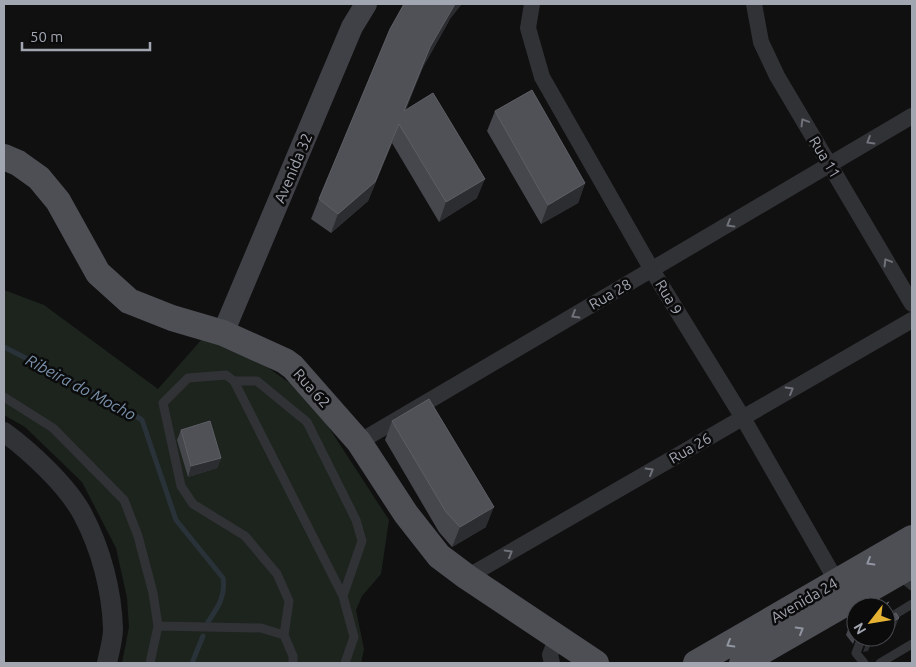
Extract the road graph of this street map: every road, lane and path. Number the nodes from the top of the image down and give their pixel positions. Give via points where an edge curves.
1 (366, 4) edge
2 (532, 4) edge
3 (754, 4) edge
4 (912, 116) edge
5 (4, 156) edge
6 (830, 165) junction
7 (652, 270) junction
8 (912, 304) edge
9 (912, 320) edge
10 (223, 333) junction
11 (234, 381) junction
12 (4, 397) edge
13 (743, 418) junction
14 (4, 432) edge
15 (359, 442) junction
16 (912, 538) edge
17 (908, 575) edge
18 (467, 578) junction
19 (837, 582) junction
20 (343, 596) junction
21 (912, 604) edge
22 (896, 614) edge
23 (158, 626) junction
24 (284, 635) junction
25 (557, 637) junction
26 (912, 644) edge
27 (858, 647) edge
28 (107, 663) edge
29 (150, 663) edge
30 (293, 663) edge
31 (345, 663) edge
32 (552, 663) edge
33 (596, 663) edge
34 (696, 663) edge
35 (742, 663) edge
36 (864, 663) edge
37 (880, 663) edge

1 - 10 main road, Avenida 32 via 352,27
2 - 7 street, Rua 9 via 528,28 542,77
6 -> 3 street, Rua 11 via 761,42
4 -> 6 street, Rua 28
5 - 10 main road, Rua 62 via 39,178 58,201 98,273 129,301
6 -> 7 street, Rua 28
8 -> 6 street, Rua 11
7 - 13 street, Rua 9
7 -> 15 street, Rua 28
13 -> 9 street, Rua 26
10 - 15 main road, Rua 62 via 293,367
11 - 20 lane
11 - 20 lane via 257,382 307,422 356,520 362,541
11 - 24 lane via 226,375 188,378 163,402 181,486 193,504 245,536 278,574 289,601
12 - 23 lane via 53,428 124,500 138,536
18 -> 13 street, Rua 26
13 - 19 street, Rua 9
14 - 28 street via 60,483 82,514 100,557 110,600 113,631
15 - 18 main road, Rua 62 via 406,514 439,556
16 -> 19 main road, Avenida 24
35 -> 17 main road, Avenida 24
18 - 25 main road, Rua 62
19 -> 34 main road, Avenida 24
20 - 31 lane via 354,637
21 - 22 lane
23 - 24 lane via 261,628
23 - 29 lane
24 - 30 lane
25 - 32 street via 550,655
25 - 33 main road, Rua 62
26 - 37 lane
27 - 36 lane via 856,653

